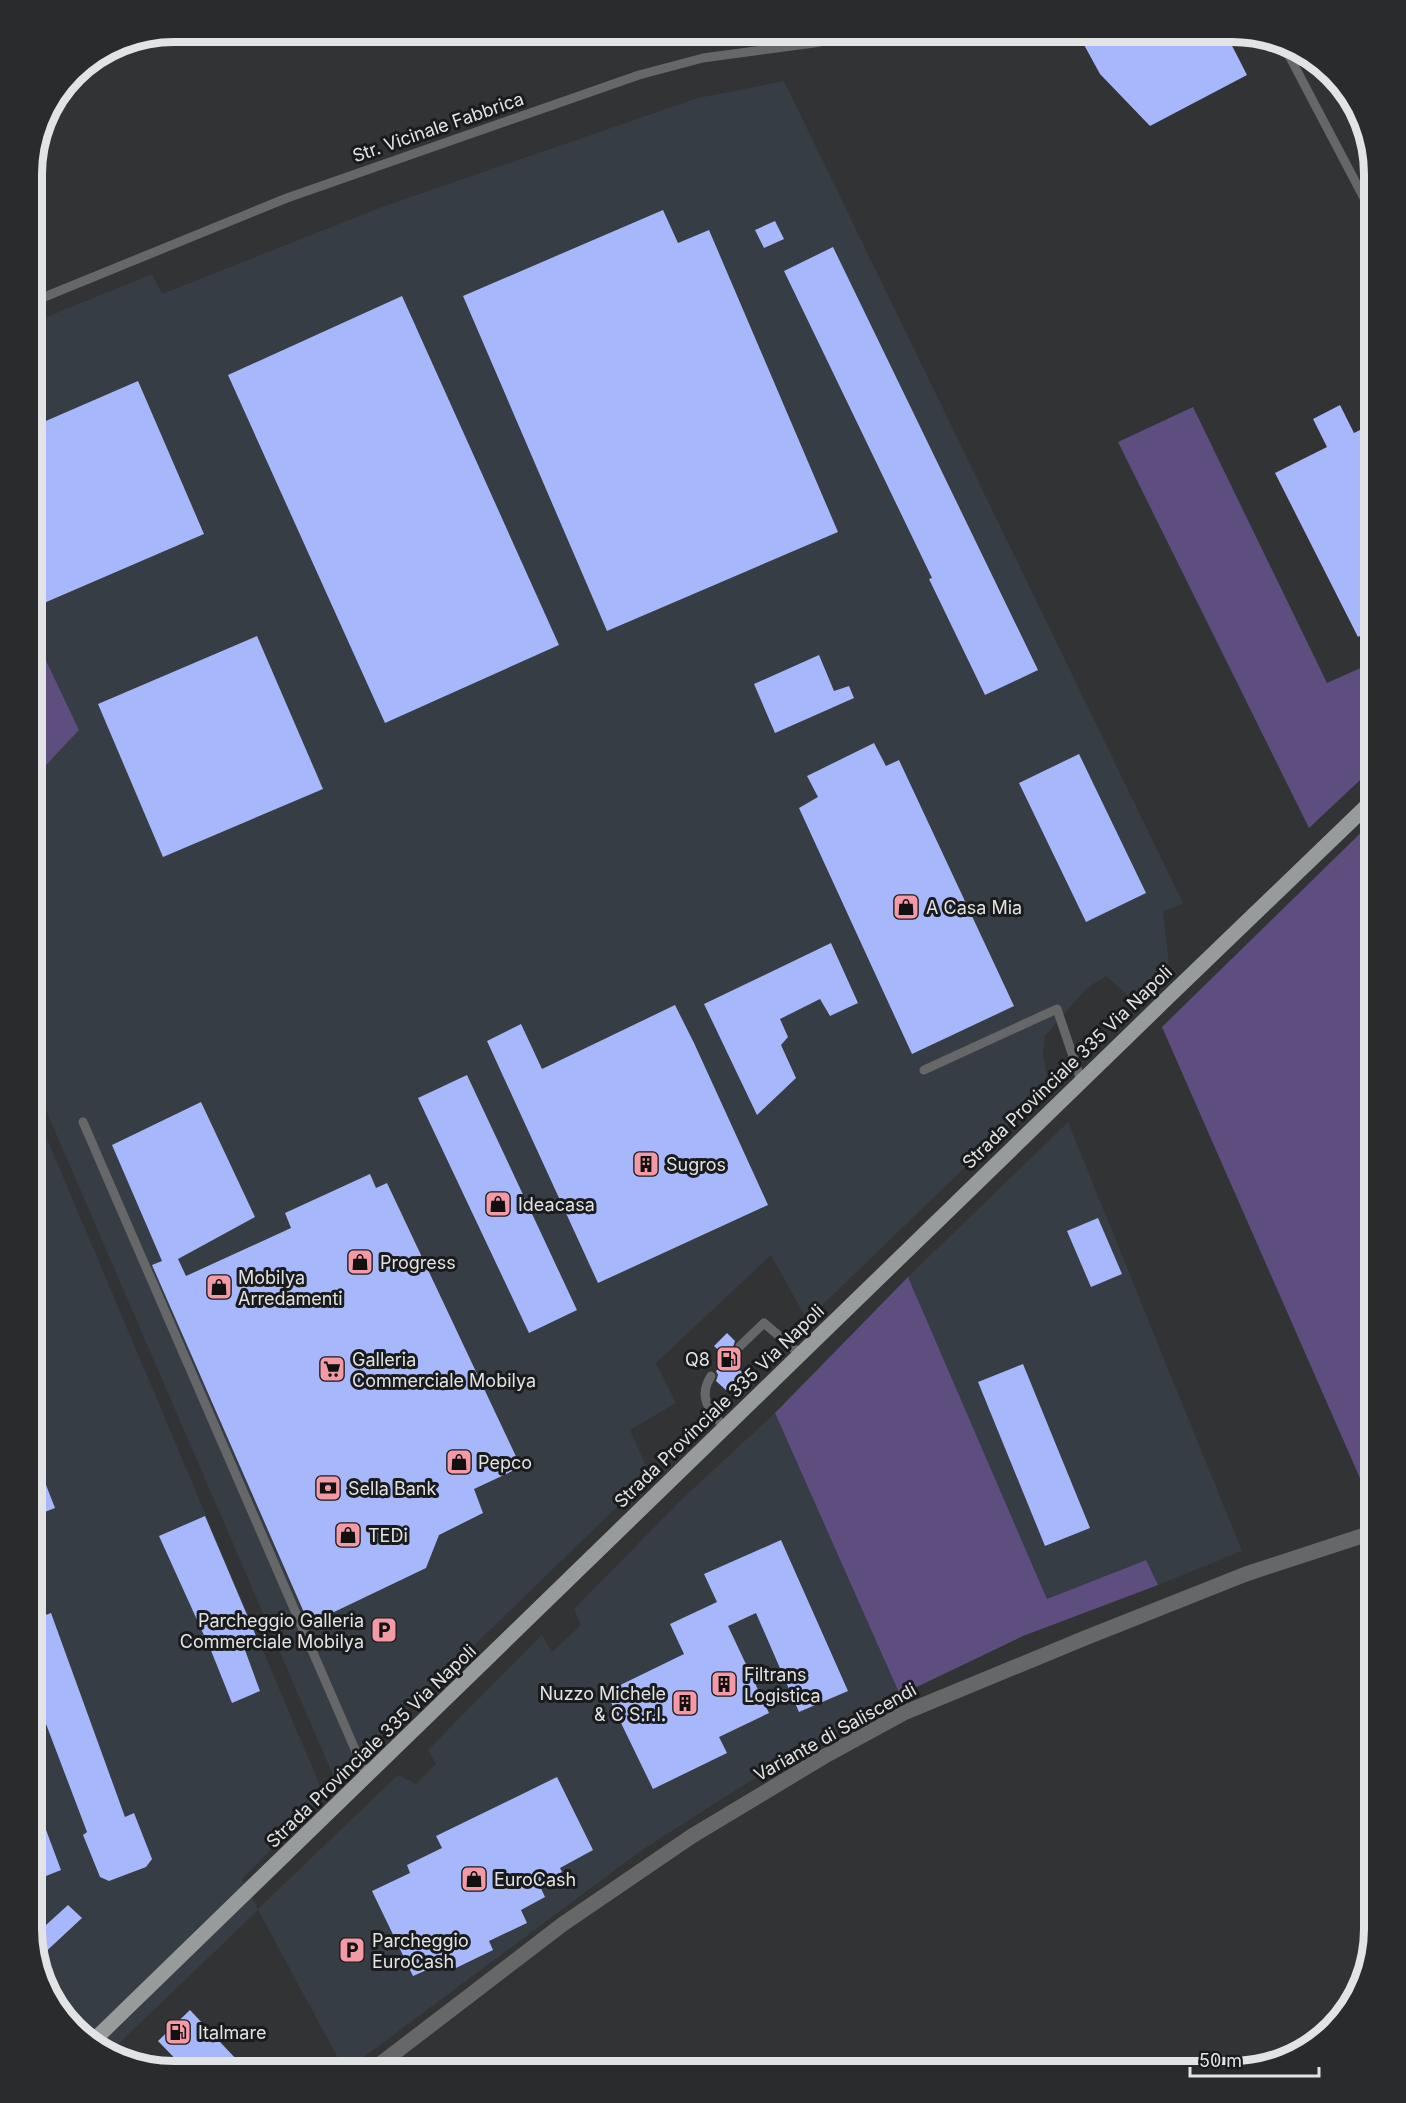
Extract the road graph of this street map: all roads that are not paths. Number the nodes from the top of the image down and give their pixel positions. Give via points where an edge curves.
1 (819, 42) edge
2 (1289, 56) edge
3 (1364, 198) edge
4 (42, 298) edge
5 (1364, 809) edge
6 (924, 1070) dead end
7 (1081, 1080) junction
8 (83, 1122) dead end
9 (740, 1346) dead end
10 (800, 1354) junction
11 (711, 1376) dead end
12 (725, 1428) junction
13 (1364, 1535) edge
14 (367, 1777) junction
15 (98, 2036) edge
16 (384, 2061) edge

1 - 4 lane, Str. Vicinale Fabbrica via 703,58 639,75 287,198
2 - 3 lane
5 - 7 main road, Strada Provinciale 335 Via Napoli
6 - 7 lane via 1057,1009
7 - 10 main road, Strada Provinciale 335 Via Napoli
8 - 14 lane
9 - 10 lane via 764,1323
10 - 12 main road, Strada Provinciale 335 Via Napoli
11 - 12 lane via 704,1395 709,1410
12 - 14 main road, Strada Provinciale 335 Via Napoli
13 - 16 street, Variante di Saliscendi via 1246,1574 906,1712 692,1836 563,1924
14 - 15 main road, Strada Provinciale 335 Via Napoli

